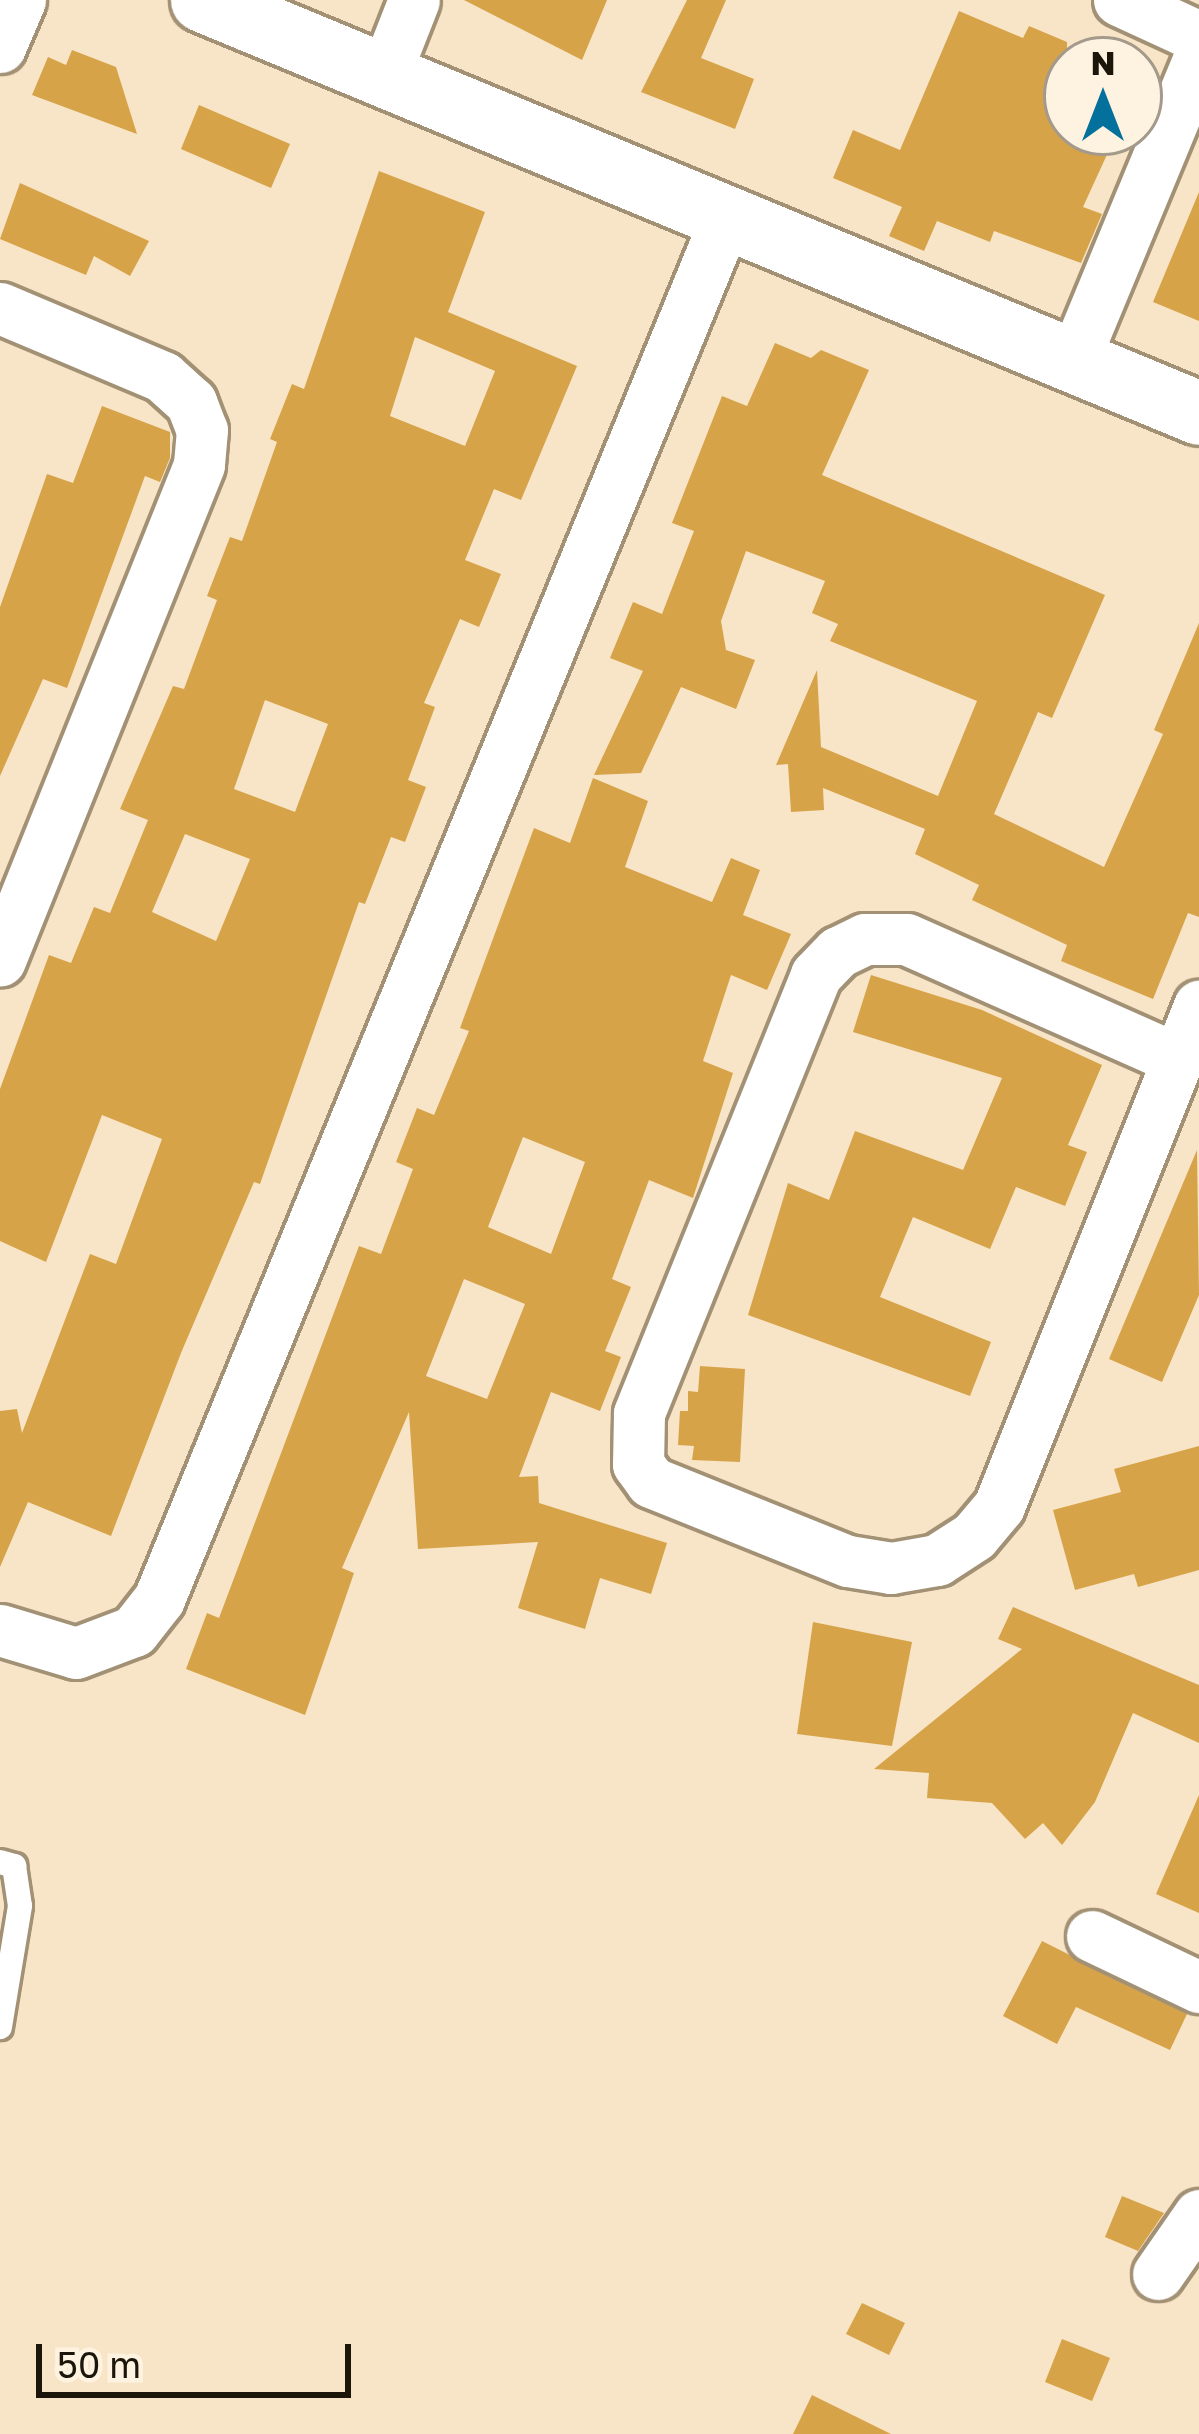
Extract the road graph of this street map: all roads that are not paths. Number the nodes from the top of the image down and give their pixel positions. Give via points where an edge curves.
1 (20, 0) edge
2 (202, 0) edge
3 (414, 0) edge
4 (1119, 0) edge
5 (1199, 37) edge
6 (0, 47) edge
7 (1199, 57) edge
8 (385, 74) junction
9 (726, 218) junction
10 (0, 308) edge
11 (1076, 357) junction
12 (1199, 413) edge
13 (0, 960) edge
14 (1199, 1006) edge
15 (1175, 1058) junction
16 (0, 1630) edge
17 (0, 1862) edge
18 (1092, 1936) dead end
19 (1199, 1987) edge
20 (0, 2027) edge
21 (1199, 2215) edge
22 (1158, 2274) dead end

1 - 6 street
2 - 8 street
3 - 8 street
4 - 5 street
7 - 11 street
8 - 9 street
9 - 11 street
9 - 16 street via 159,1599 134,1631 76,1653
10 - 13 street via 163,377 191,402 202,430 199,465
11 - 12 street
14 - 15 street
15 - 15 street via 999,1505 974,1536 937,1560 891,1568 848,1562 651,1482 638,1463 640,1414 816,975 838,952 865,939 906,939
17 - 20 lane via 14,1867 20,1906
18 - 19 street
21 - 22 street

